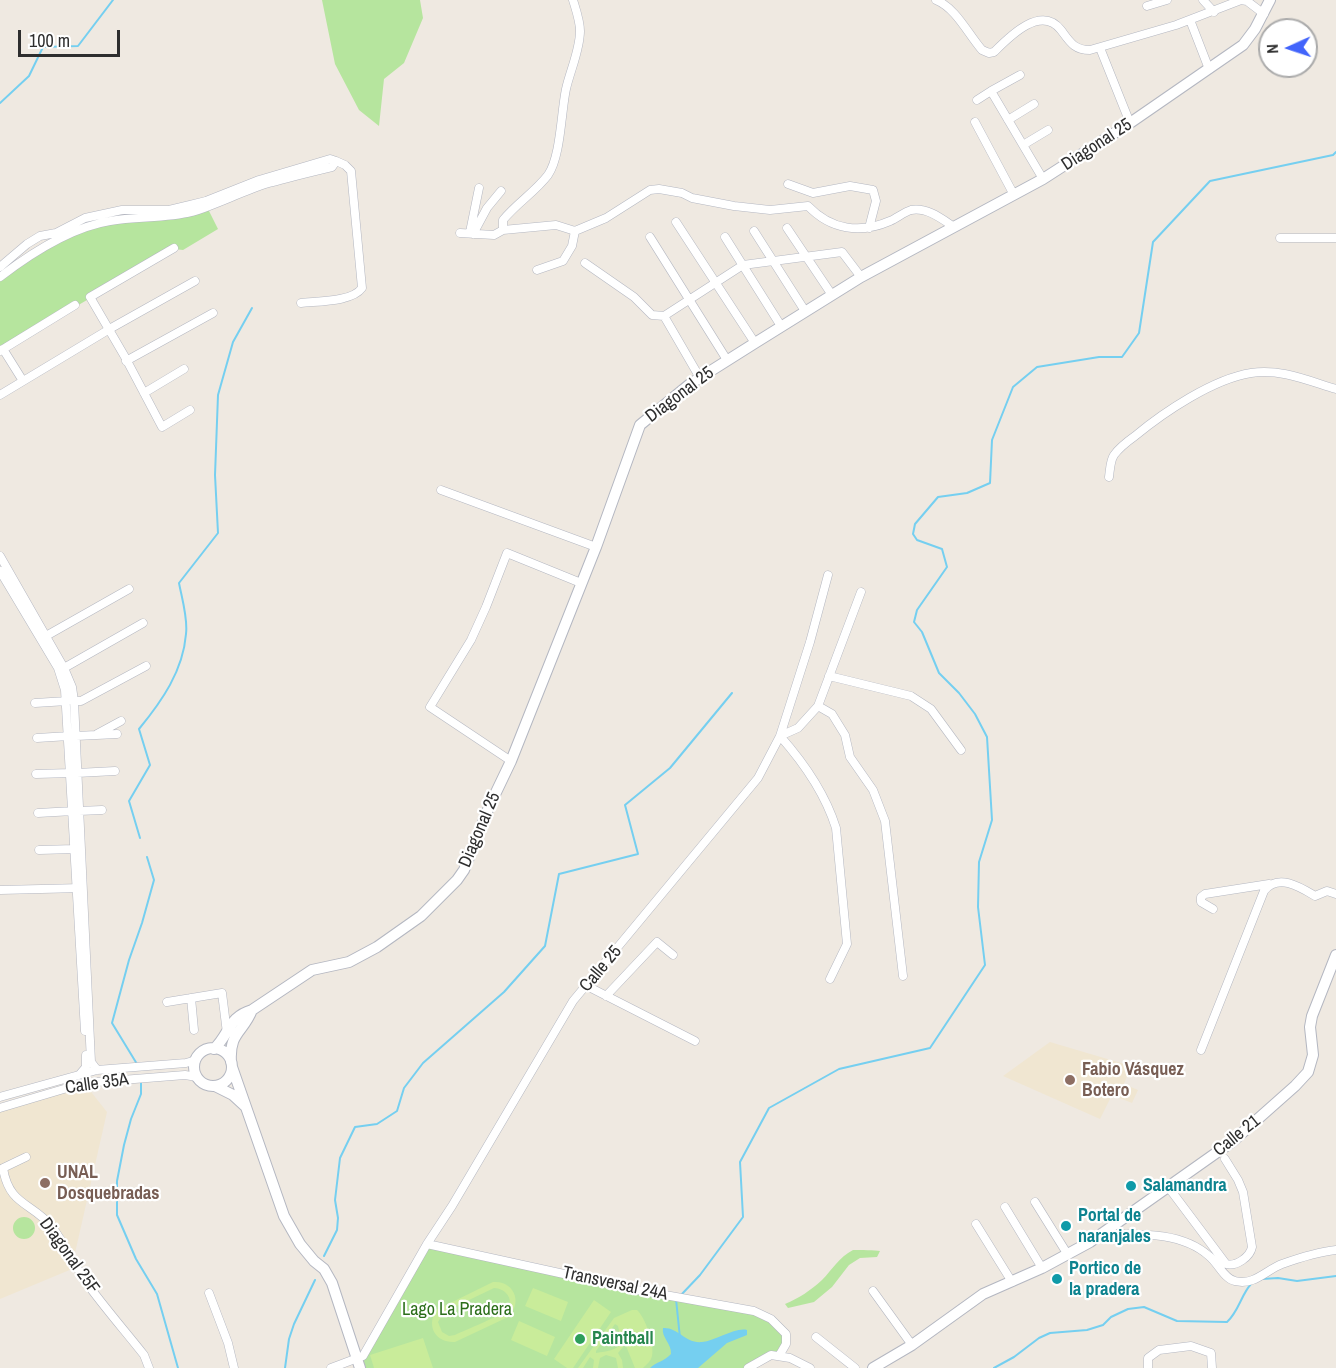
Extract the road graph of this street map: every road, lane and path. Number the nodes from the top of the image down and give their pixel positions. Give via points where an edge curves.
1 (573, 0) edge
2 (936, 0) edge
3 (1167, 0) edge
4 (1203, 0) edge
5 (1270, 0) edge
6 (1236, 1) edge
7 (1147, 6) dead end
8 (1214, 12) junction
9 (1264, 14) junction
10 (1190, 20) junction
11 (1100, 48) junction
12 (1209, 69) junction
13 (1020, 75) dead end
14 (991, 91) junction
15 (977, 100) dead end
16 (1034, 104) dead end
17 (1008, 120) junction
18 (975, 122) dead end
19 (1130, 123) junction
20 (1048, 130) dead end
21 (1023, 145) junction
22 (336, 162) junction
23 (1043, 179) junction
24 (788, 184) dead end
25 (478, 188) dead end
26 (501, 191) dead end
27 (813, 192) junction
28 (1014, 195) junction
29 (808, 206) junction
30 (130, 209) junction
31 (135, 218) junction
32 (676, 222) dead end
33 (954, 227) junction
34 (787, 228) dead end
35 (869, 228) junction
36 (503, 230) junction
37 (574, 231) junction
38 (754, 231) dead end
39 (460, 233) dead end
40 (472, 234) junction
41 (47, 235) junction
42 (650, 237) dead end
43 (725, 237) dead end
44 (1280, 238) dead end
45 (1336, 238) edge
46 (51, 243) junction
47 (174, 248) dead end
48 (806, 255) junction
49 (774, 261) junction
50 (585, 263) dead end
51 (743, 266) junction
52 (0, 267) edge
53 (537, 270) dead end
54 (861, 277) junction
55 (0, 278) edge
56 (195, 280) dead end
57 (716, 283) junction
58 (832, 295) junction
59 (690, 299) junction
60 (301, 303) dead end
61 (75, 305) dead end
62 (805, 311) junction
63 (213, 313) dead end
64 (664, 316) junction
65 (781, 326) junction
66 (108, 329) junction
67 (755, 343) junction
68 (2, 350) edge
69 (727, 360) junction
70 (126, 361) junction
71 (184, 369) dead end
72 (700, 378) junction
73 (23, 381) junction
74 (1336, 389) edge
75 (144, 393) junction
76 (0, 395) edge
77 (190, 410) dead end
78 (1109, 477) dead end
79 (441, 490) dead end
80 (596, 547) junction
81 (0, 556) edge
82 (0, 571) edge
83 (828, 575) dead end
84 (581, 583) junction
85 (129, 589) dead end
86 (861, 592) dead end
87 (143, 623) dead end
88 (46, 636) junction
89 (146, 666) dead end
90 (64, 668) junction
91 (829, 676) junction
92 (71, 701) junction
93 (35, 703) dead end
94 (818, 706) junction
95 (121, 721) dead end
96 (117, 734) dead end
97 (96, 735) junction
98 (72, 736) junction
99 (780, 736) junction
100 (36, 738) dead end
101 (961, 750) dead end
102 (511, 761) junction
103 (115, 771) dead end
104 (74, 772) junction
105 (36, 774) dead end
106 (102, 810) dead end
107 (76, 811) junction
108 (38, 813) dead end
109 (75, 849) junction
110 (39, 850) dead end
111 (1269, 885) junction
112 (80, 888) junction
113 (0, 890) edge
114 (1336, 894) edge
115 (1213, 909) dead end
116 (673, 955) dead end
117 (1336, 955) edge
118 (903, 976) dead end
119 (830, 979) dead end
120 (587, 986) junction
121 (606, 996) junction
122 (191, 998) junction
123 (167, 1002) dead end
124 (252, 1010) junction
125 (194, 1030) dead end
126 (227, 1032) junction
127 (695, 1041) dead end
128 (214, 1048) junction
129 (230, 1049) junction
130 (1201, 1050) dead end
131 (191, 1062) junction
132 (232, 1064) junction
133 (97, 1070) junction
134 (80, 1074) junction
135 (197, 1077) junction
136 (214, 1086) junction
137 (0, 1097) edge
138 (0, 1108) edge
139 (248, 1109) junction
140 (26, 1157) dead end
141 (1225, 1159) dead end
142 (1169, 1188) junction
143 (1035, 1202) dead end
144 (1005, 1207) dead end
145 (976, 1224) dead end
146 (1102, 1234) junction
147 (427, 1244) junction
148 (1336, 1250) edge
149 (1068, 1255) junction
150 (1042, 1268) junction
151 (1012, 1282) junction
152 (873, 1291) dead end
153 (209, 1293) dead end
154 (816, 1337) dead end
155 (912, 1345) junction
156 (779, 1356) junction
157 (359, 1364) edge
158 (149, 1368) edge
159 (234, 1368) edge
160 (332, 1368) edge
161 (748, 1368) edge
162 (810, 1368) edge
163 (855, 1368) edge
164 (873, 1368) edge
165 (1148, 1368) edge
166 (1212, 1368) edge

1 - 36 street via 581,33 566,90 557,148 549,173 502,220
2 - 11 street via 989,53 1028,24 1041,20 1053,23 1078,49
3 - 7 street
4 - 8 street
5 - 9 street, Diagonal 25
6 - 8 street
6 - 9 street via 1247,1
8 - 10 street
9 - 12 street, Diagonal 25 via 1243,45
10 - 11 street
10 - 12 street
11 - 19 street
12 - 19 street, Diagonal 25
13 - 14 street
14 - 15 street
14 - 17 street
16 - 17 street
17 - 21 street
18 - 28 street
19 - 23 street, Diagonal 25
20 - 21 street
21 - 23 street
22 - 30 street via 330,159 267,177 190,206
22 - 31 street via 332,167 269,183 192,212
22 - 60 street via 351,171 362,288 347,298
23 - 28 street, Diagonal 25
24 - 27 street
25 - 40 street
26 - 40 street
27 - 29 street
27 - 35 street via 850,186 873,190 876,201
28 - 33 street, Diagonal 25
29 - 35 street via 837,227
29 - 37 street via 770,210 734,206 659,189 650,190 606,218
30 - 31 street
30 - 41 street via 85,218
31 - 46 street via 107,221
32 - 57 street
33 - 35 street via 925,211 911,210
33 - 54 street, Diagonal 25
34 - 48 street
36 - 37 street via 556,225
36 - 40 street via 494,235
37 - 53 street via 572,246 563,261
38 - 49 street
39 - 40 street
41 - 46 street
41 - 52 street via 27,244
42 - 59 street
43 - 51 street
44 - 45 street
46 - 55 street
47 - 66 street via 90,297
48 - 49 street
48 - 54 street via 842,252
48 - 58 street
49 - 51 street
49 - 62 street
50 - 64 street via 634,297 652,315
51 - 57 street
51 - 65 street
54 - 58 street, Diagonal 25
56 - 66 street
57 - 59 street
57 - 67 street
58 - 62 street, Diagonal 25
59 - 64 street
59 - 69 street
61 - 68 street
62 - 65 street, Diagonal 25
63 - 70 street
64 - 72 street
65 - 67 street, Diagonal 25
66 - 70 street
66 - 73 street
67 - 69 street, Diagonal 25
68 - 73 street
69 - 72 street, Diagonal 25
70 - 75 street
71 - 75 street
72 - 80 street, Diagonal 25 via 640,425
73 - 76 street
74 - 78 street via 1274,372 1250,373 1224,381 1196,393 1125,444 1114,455
75 - 77 street via 162,427
79 - 80 street
80 - 84 street, Diagonal 25
81 - 88 street
82 - 92 street via 58,668
83 - 99 street, Calle 25
84 - 102 street, Diagonal 25
84 - 102 street via 507,554 471,640 430,707
85 - 88 street
86 - 91 street
87 - 90 street
88 - 90 street
89 - 92 street via 81,701
90 - 92 street via 72,687
91 - 94 street
91 - 101 street via 911,696 931,709
92 - 93 street
92 - 98 street
94 - 99 street via 798,728
94 - 118 street via 831,714 845,735 850,757 873,790 883,813
95 - 97 street
96 - 97 street
97 - 98 street
98 - 100 street
98 - 104 street
99 - 119 street via 803,762 832,813 836,828 847,944
99 - 120 street, Calle 25 via 758,778
102 - 124 street, Diagonal 25 via 464,870 421,916 349,962 301,975
103 - 104 street
104 - 105 street
104 - 107 street
106 - 107 street
107 - 108 street
107 - 109 street
107 - 112 street
109 - 110 street
109 - 112 street
111 - 114 street via 1282,881 1296,884 1315,896 1327,891
111 - 115 street via 1210,892 1201,897 1201,902
111 - 130 street
112 - 113 street
112 - 133 street via 91,1062
112 - 134 street via 86,1063
116 - 121 street via 657,942
117 - 142 street, Calle 21 via 1312,1016 1313,1055 1308,1072 1233,1141
120 - 121 street
120 - 147 street, Calle 25 via 573,1001
121 - 127 street
122 - 123 street
122 - 125 street
122 - 126 street via 222,993
124 - 126 street, Diagonal 25 via 241,1013
124 - 129 street, Diagonal 25
126 - 128 street, Diagonal 25
126 - 129 street
128 - 131 street
128 - 132 street via 225,1052
129 - 132 street
131 - 133 street, Calle 35A
131 - 135 street
132 - 136 street via 229,1078
132 - 139 street
133 - 134 street, Calle 35A
134 - 137 street, Calle 35A
135 - 136 street
135 - 138 street, Calle 35A via 185,1074 112,1080 63,1088
136 - 139 street via 233,1095
139 - 157 street via 289,1226 332,1283
140 - 158 street, Diagonal 25F via 3,1168 9,1188 52,1227 85,1280 144,1355
141 - 142 street via 1242,1192 1252,1247 1251,1253 1235,1264 1226,1264
142 - 146 street, Calle 21
143 - 149 street
144 - 150 street
145 - 151 street
146 - 148 street via 1162,1236 1188,1244 1208,1254 1234,1281 1246,1282 1279,1265
146 - 149 street, Calle 21
147 - 156 street, Transversal 24A via 754,1311 771,1319 786,1334 786,1344
147 - 157 street, Calle 25
149 - 150 street, Calle 21
150 - 151 street, Calle 21
151 - 155 street, Calle 21 via 983,1294
152 - 155 street
153 - 159 street
154 - 163 street
155 - 164 street, Calle 21
156 - 161 street via 765,1357
156 - 162 street
157 - 160 street
165 - 166 street via 1148,1358 1159,1350 1191,1346 1211,1353

